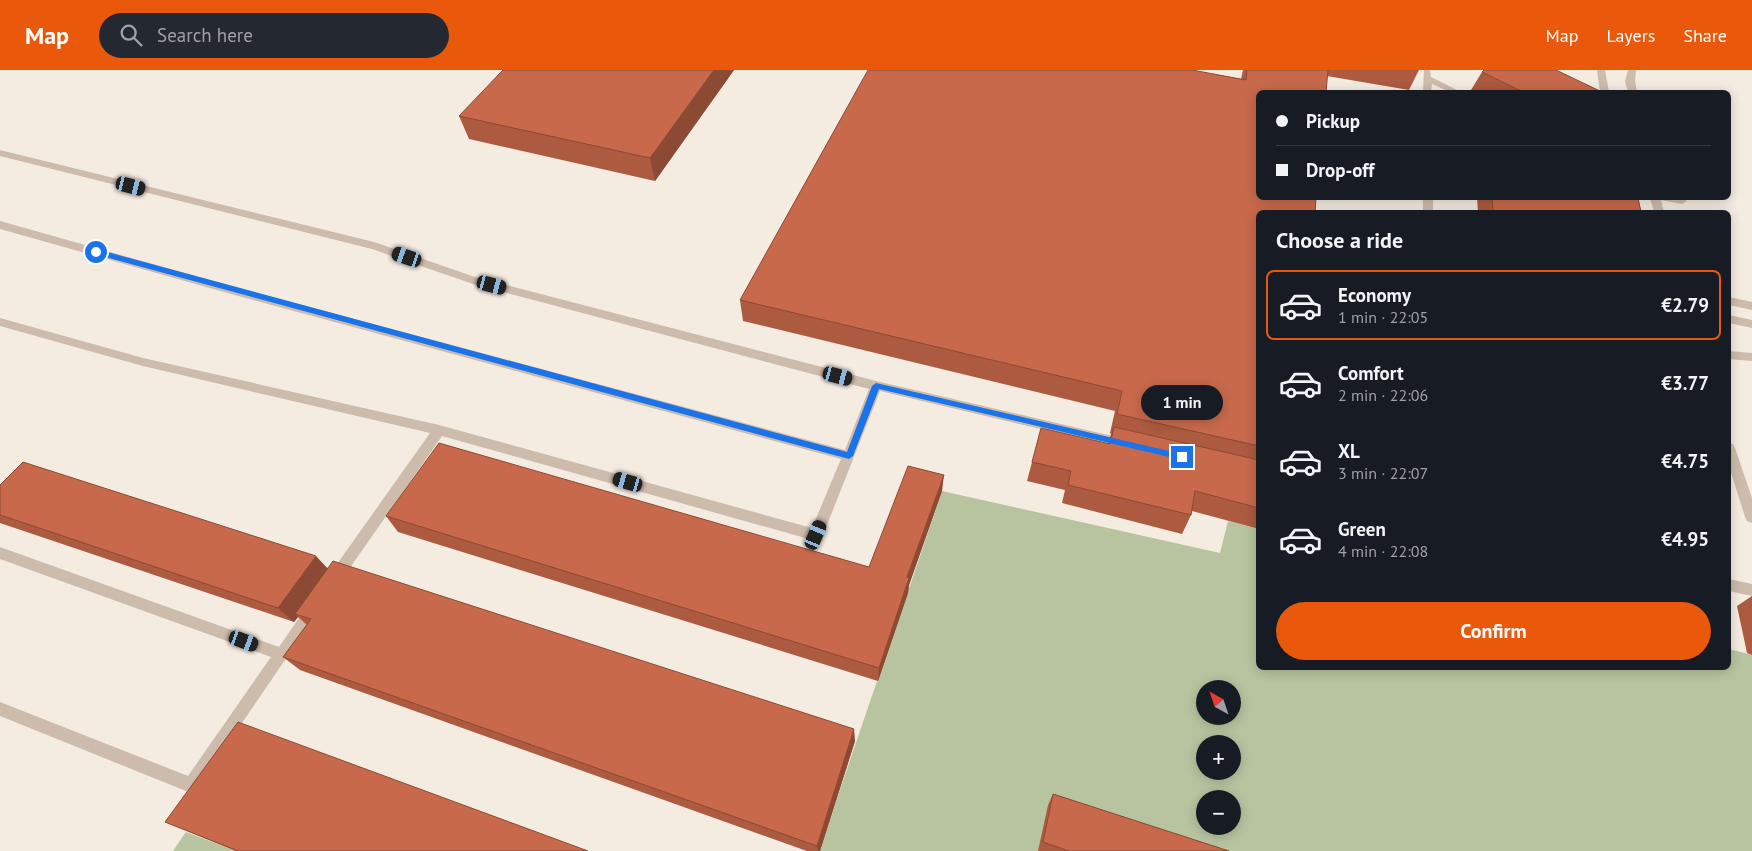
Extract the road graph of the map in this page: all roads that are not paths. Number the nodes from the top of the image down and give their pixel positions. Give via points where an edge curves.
1 (1601, 70) edge
2 (1632, 70) edge
3 (1427, 74) edge
4 (1427, 90) edge
5 (1453, 90) edge
6 (1605, 90) edge
7 (1632, 90) edge
8 (0, 153) edge
9 (0, 225) edge
10 (1731, 301) edge
11 (1752, 306) edge
12 (1731, 319) edge
13 (0, 322) edge
14 (1752, 324) edge
15 (1731, 355) edge
16 (1752, 357) edge
17 (876, 386) junction
18 (439, 430) junction
19 (1134, 446) edge
20 (1731, 454) edge
21 (849, 456) junction
22 (1752, 517) edge
23 (0, 553) edge
24 (1731, 585) edge
25 (1752, 590) edge
26 (281, 654) junction
27 (0, 710) edge

1 - 6 lane
2 - 7 lane
3 - 4 lane
3 - 5 lane
8 - 17 lane via 374,246 473,280
9 - 21 lane
10 - 11 lane
12 - 14 lane
13 - 18 lane via 143,362
15 - 16 lane
17 - 19 lane
17 - 21 lane
18 - 21 lane via 816,535
18 - 26 lane
20 - 22 lane
23 - 26 lane
24 - 25 lane
26 - 27 lane via 191,785

